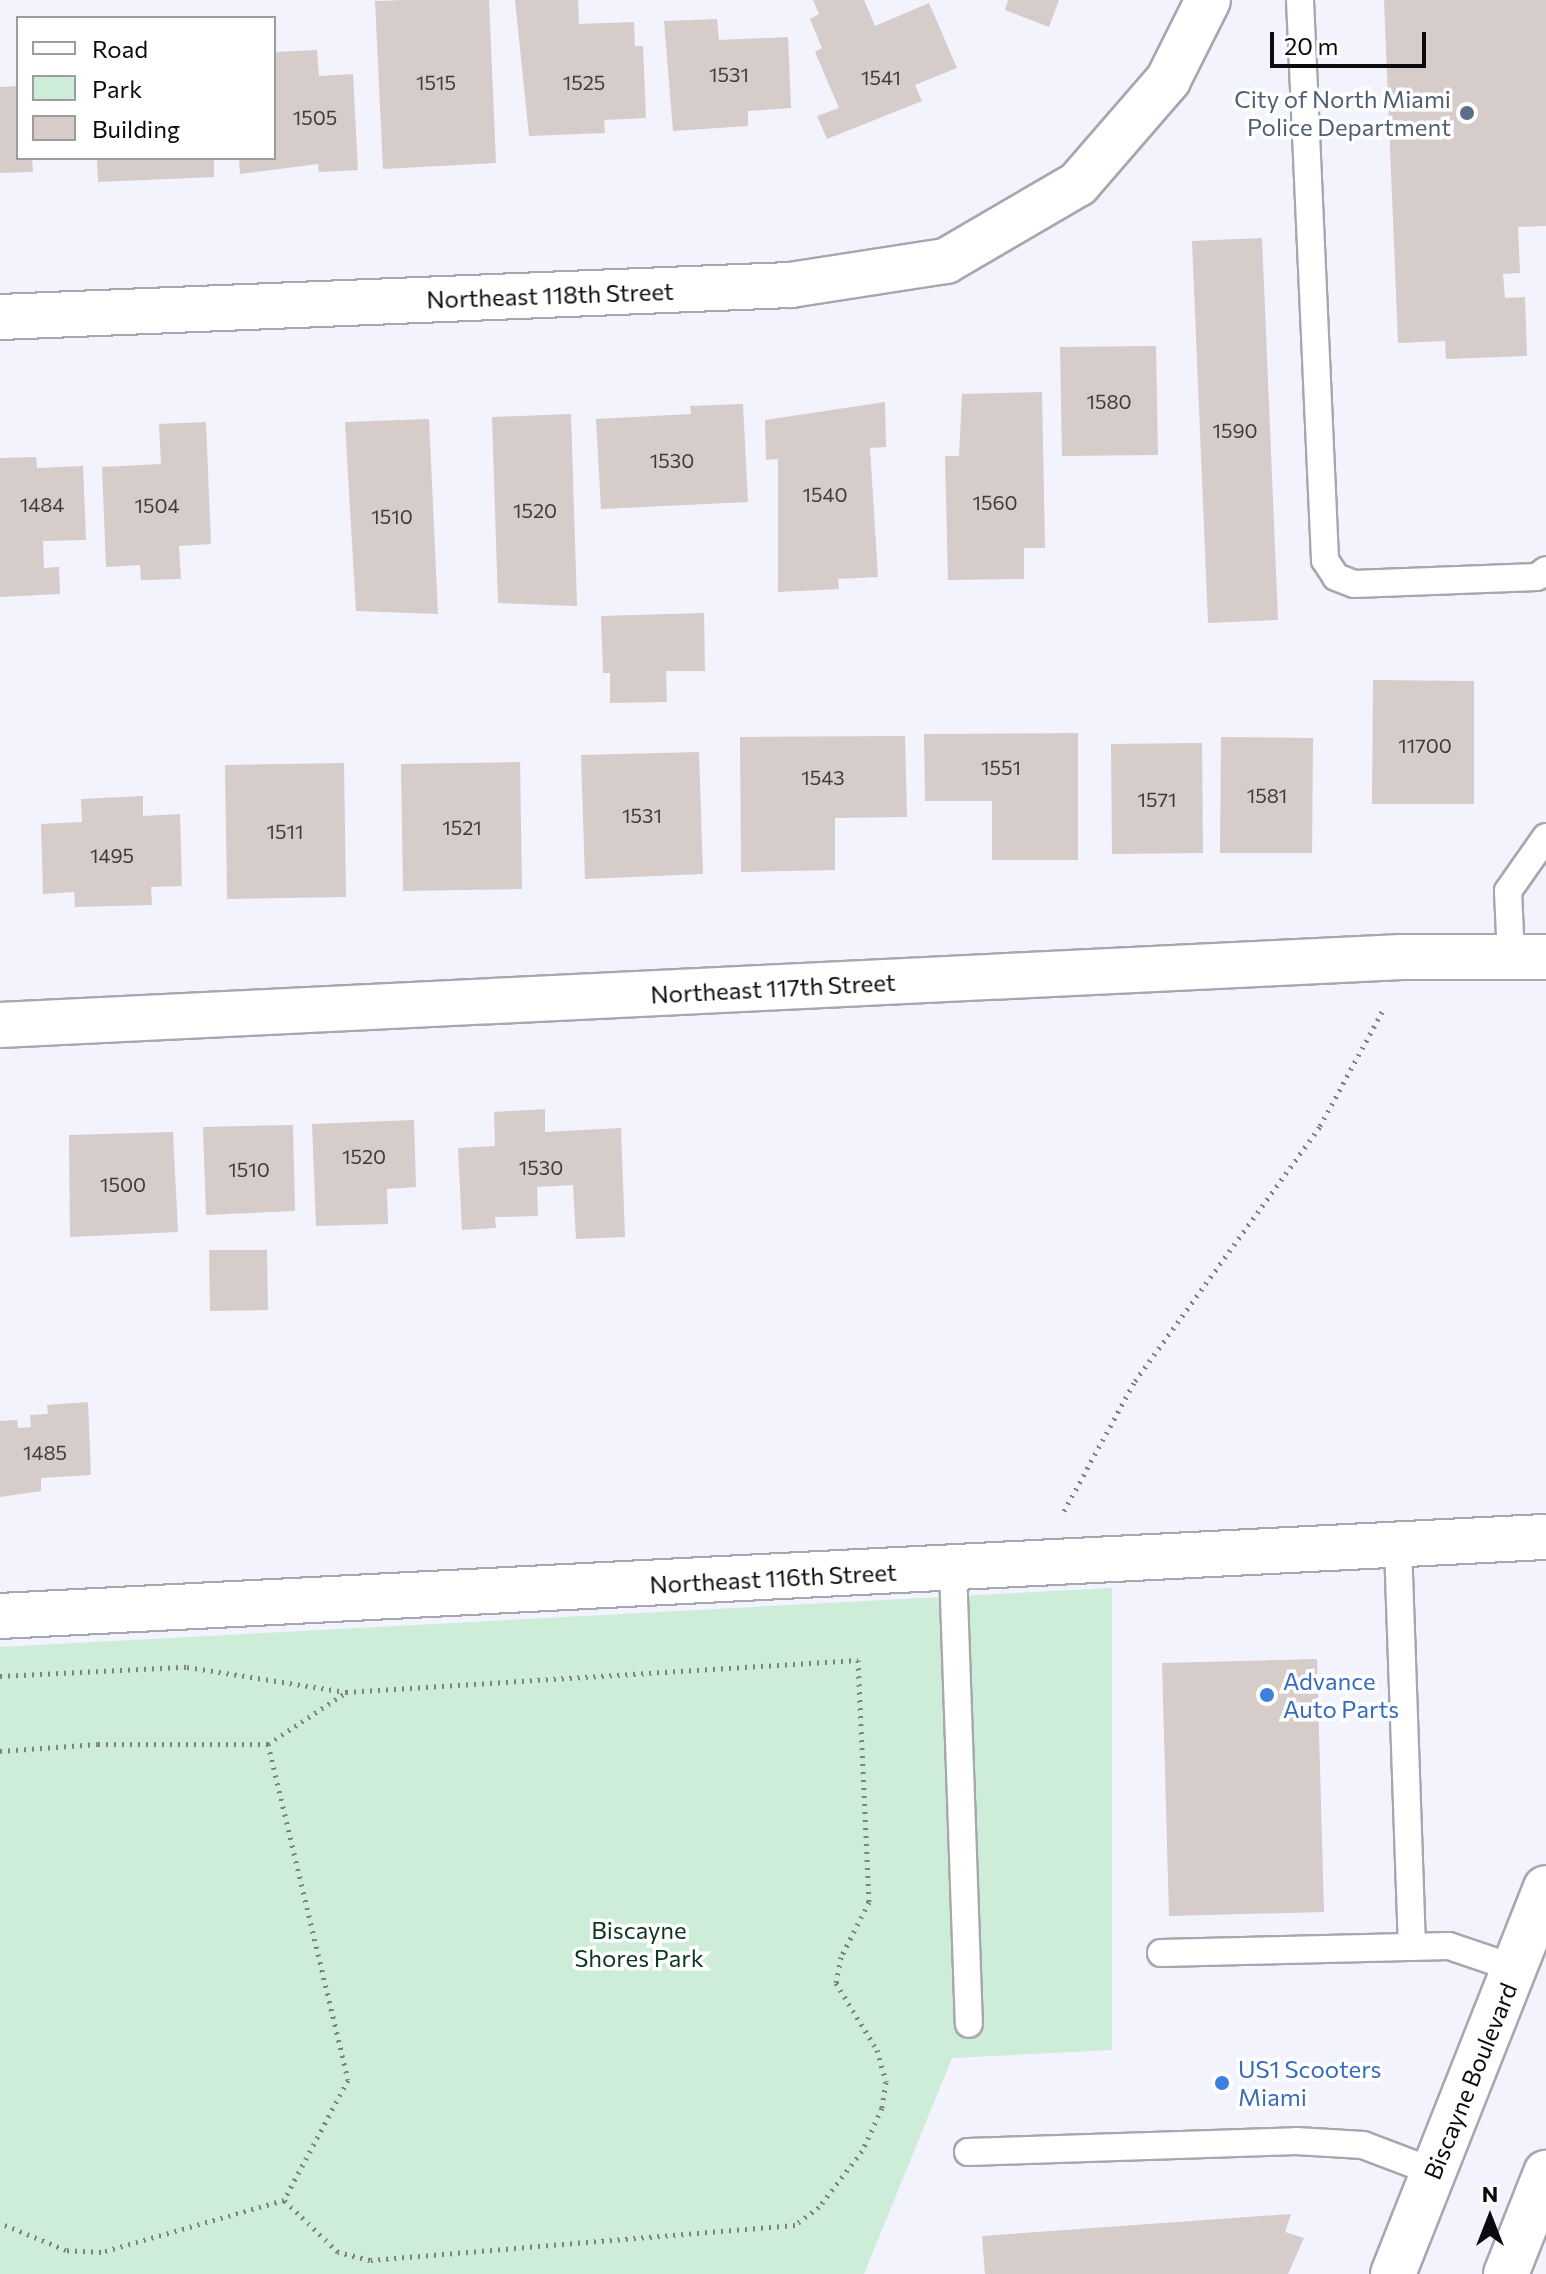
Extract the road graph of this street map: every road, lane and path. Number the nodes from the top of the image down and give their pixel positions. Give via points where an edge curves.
1 (1208, 0) edge
2 (1300, 0) edge
3 (0, 317) edge
4 (1546, 570) edge
5 (1546, 837) edge
6 (1401, 957) junction
7 (1529, 957) edge
8 (0, 1025) edge
9 (1546, 1537) edge
10 (1398, 1546) junction
11 (1034, 1565) junction
12 (953, 1569) junction
13 (0, 1616) edge
14 (0, 1676) edge
15 (346, 1692) junction
16 (268, 1744) junction
17 (0, 1751) edge
18 (1546, 1888) edge
19 (1412, 1947) junction
20 (1161, 1953) dead end
21 (1514, 1968) junction
22 (969, 2024) dead end
23 (968, 2152) dead end
24 (1434, 2172) junction
25 (1546, 2174) edge
26 (284, 2200) junction
27 (0, 2223) edge
28 (1393, 2274) edge
29 (1506, 2274) edge

1 - 3 street, Northeast 118th Street via 1168,80 1078,184 946,261 791,285
2 - 4 lane via 1325,560 1336,577 1354,584 1537,577
5 - 7 lane via 1508,891
6 - 7 street, Northeast 117th Street
6 - 8 street, Northeast 117th Street
6 - 11 path via 1381,1016 1320,1126 1135,1381
9 - 10 street, Northeast 116th Street
10 - 11 street, Northeast 116th Street
10 - 19 lane
11 - 12 street, Northeast 116th Street
12 - 13 street, Northeast 116th Street
12 - 22 lane
14 - 15 path via 187,1667
15 - 16 path
15 - 26 path via 858,1660 869,1902 841,1957 836,1983 877,2050 886,2082 882,2108 862,2151 819,2207 795,2225 352,2259 322,2239
16 - 17 path via 98,1744
16 - 26 path via 348,2080
18 - 21 street, Biscayne Boulevard
19 - 20 lane
19 - 21 lane via 1449,1946
21 - 24 street, Biscayne Boulevard
23 - 24 lane via 1296,2141 1363,2145
24 - 28 street, Biscayne Boulevard
25 - 29 street
26 - 27 path via 101,2252 66,2250

